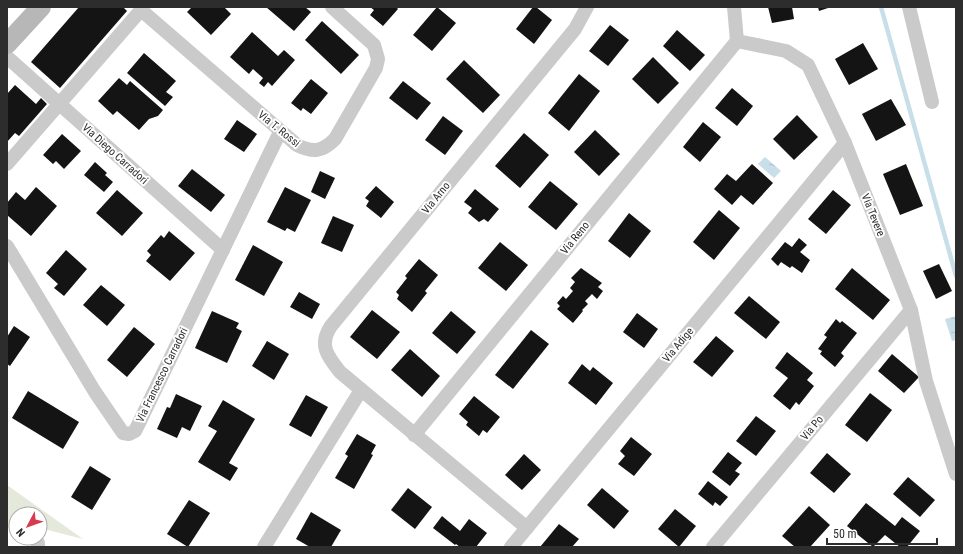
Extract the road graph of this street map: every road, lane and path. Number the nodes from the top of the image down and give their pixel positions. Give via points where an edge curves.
1 (41, 7) edge
2 (332, 7) edge
3 (587, 7) edge
4 (734, 7) edge
5 (909, 7) edge
6 (139, 9) edge
7 (737, 41) junction
8 (7, 44) edge
9 (7, 57) edge
10 (932, 102) dead end
11 (59, 104) junction
12 (280, 132) junction
13 (845, 143) junction
14 (7, 164) edge
15 (7, 246) edge
16 (223, 250) junction
17 (912, 310) junction
18 (360, 390) junction
19 (414, 435) junction
20 (956, 474) edge
21 (527, 528) junction
22 (264, 547) edge
23 (511, 547) edge
24 (713, 547) edge

1 - 8 main road
2 - 12 street, Via T. Rossi via 374,45 378,58 376,68 335,139 327,147 316,151 306,150
3 - 18 street, Via Arno via 575,29 325,334 324,341 332,362
4 - 7 street
5 - 10 street
6 - 11 street, Via T. Rossi
6 - 12 street, Via T. Rossi
7 - 13 street, Via Tevere via 786,51 808,65
7 - 19 street, Via Reno
9 - 11 street, Via Diego Carradori
11 - 14 street
11 - 16 street, Via Diego Carradori
12 - 16 street, Via Francesco Carradori
13 - 17 street, Via Tevere
13 - 21 street, Via Adige
15 - 16 street, Via Francesco Carradori via 95,392 123,433 129,434 135,431
17 - 20 street, Via Tevere via 926,381
17 - 24 street, Via Po
18 - 19 street
18 - 22 street
19 - 21 street
21 - 23 street, Via Adige

